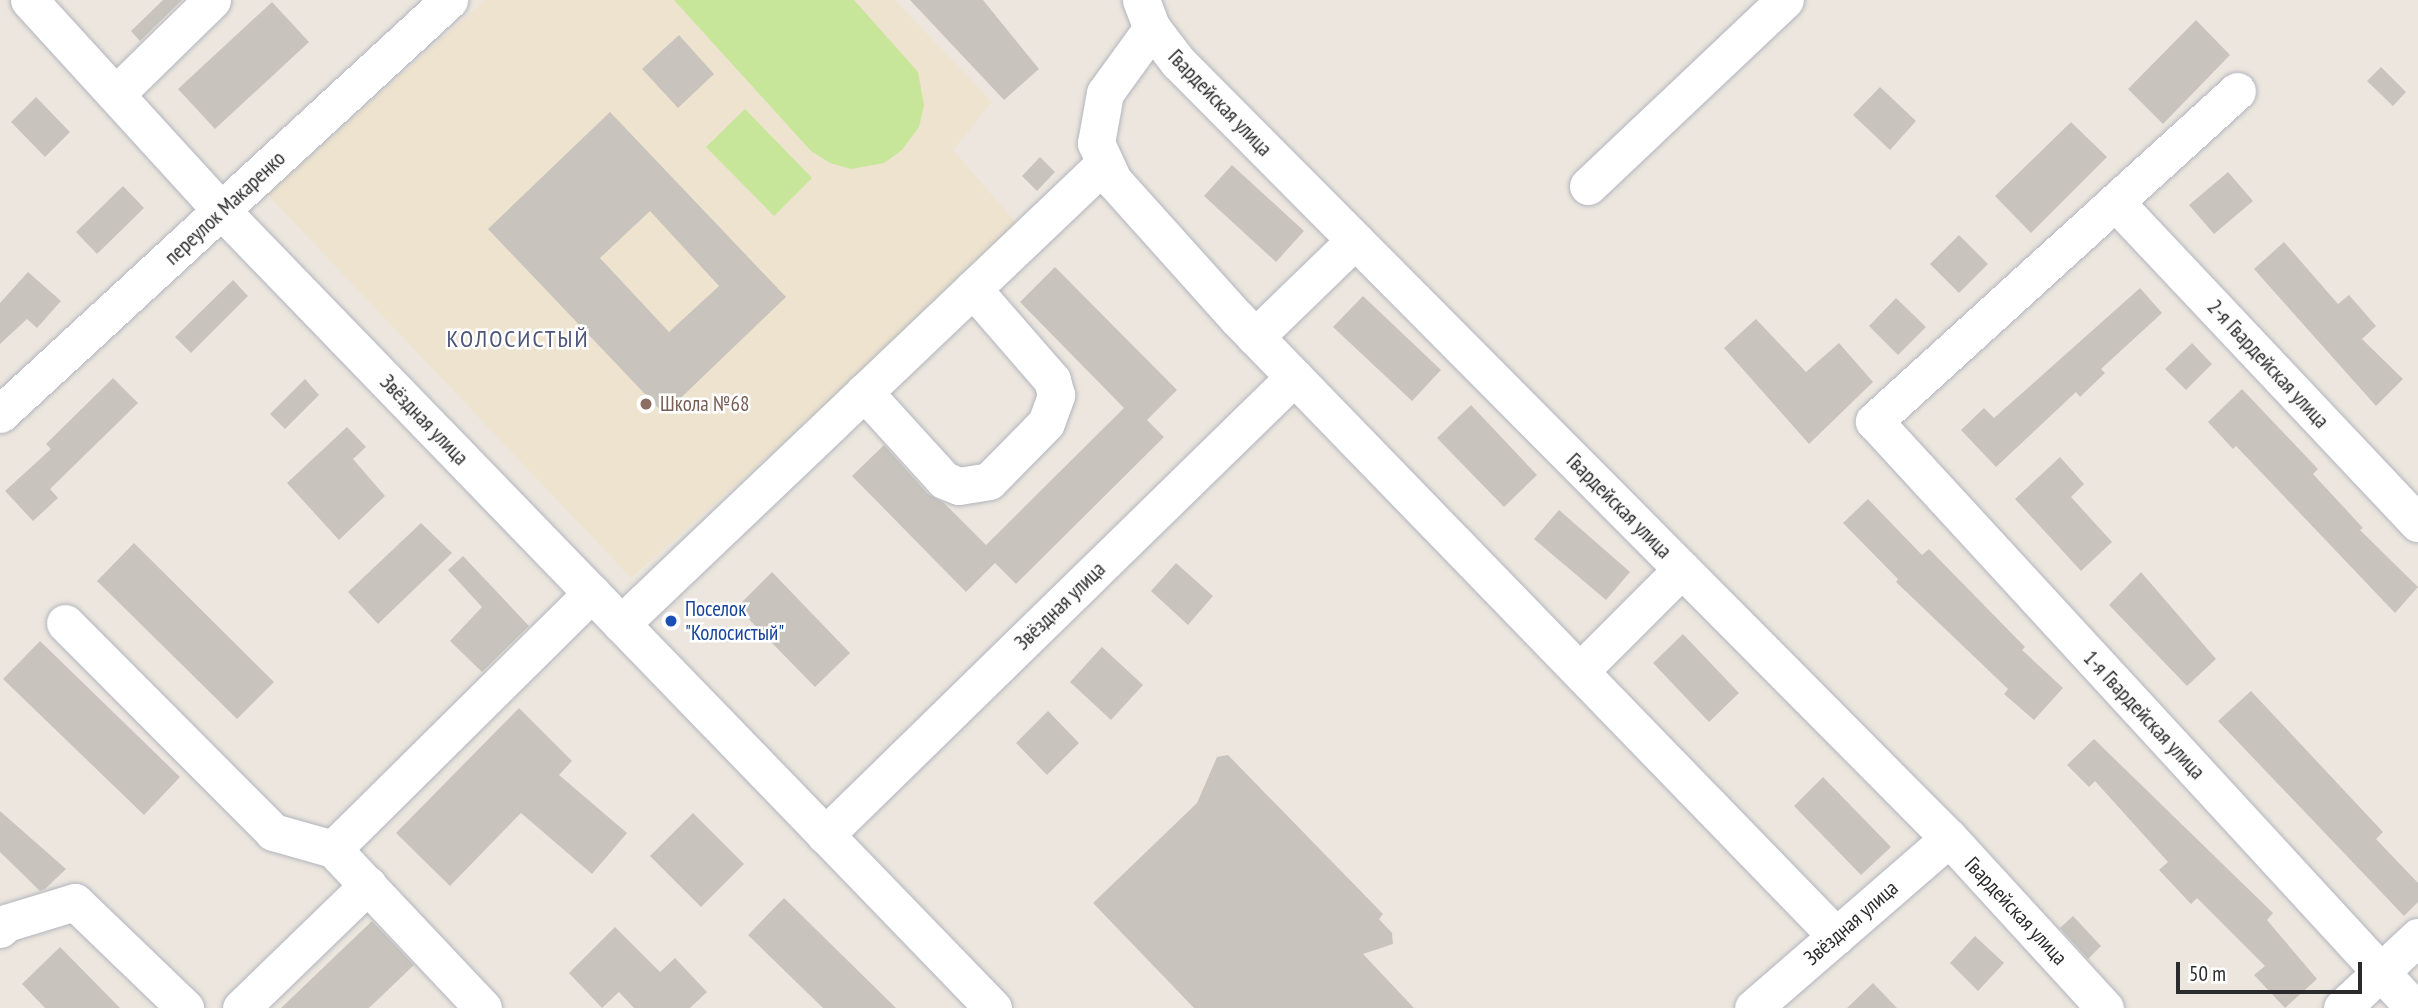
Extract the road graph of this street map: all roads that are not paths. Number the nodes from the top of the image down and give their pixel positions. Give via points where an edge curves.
1 (29, 0) edge
2 (212, 0) edge
3 (449, 0) edge
4 (1785, 0) edge
5 (1146, 14) edge
6 (2237, 91) dead end
7 (117, 93) junction
8 (1105, 163) junction
9 (1588, 186) dead end
10 (2118, 205) junction
11 (222, 211) junction
12 (1355, 240) junction
13 (973, 289) junction
14 (1255, 337) junction
15 (1294, 377) junction
16 (864, 392) junction
17 (0, 414) edge
18 (2418, 523) edge
19 (1682, 569) junction
20 (592, 593) junction
21 (65, 623) dead end
22 (632, 626) junction
23 (1580, 671) junction
24 (825, 835) junction
25 (1949, 838) junction
26 (333, 849) junction
27 (368, 885) junction
28 (0, 929) edge
29 (1836, 936) junction
30 (2418, 937) edge
31 (2380, 972) junction
32 (983, 1005) edge
33 (185, 1008) edge
34 (241, 1008) edge
35 (483, 1008) edge
36 (1753, 1008) edge
37 (2105, 1008) edge
38 (2342, 1008) edge
39 (2414, 1008) edge

1 - 7 street, Звёздная улица
2 - 7 street
3 - 11 street, переулок Макаренко
4 - 9 street
5 - 8 street via 1105,93 1096,144
5 - 12 street, Гвардейская улица via 1178,62
6 - 10 street
7 - 11 street, Звёздная улица
8 - 13 street
8 - 14 street via 1113,180
10 - 18 street, 2-я Гвардейская улица
10 - 31 street, 1-я Гвардейская улица via 1874,421
11 - 17 street, переулок Макаренко
11 - 20 street, Звёздная улица
12 - 14 street
12 - 19 street, Гвардейская улица
13 - 16 street
13 - 16 street via 1052,380 1056,395 1046,423 989,481 959,486 944,480
14 - 15 street
15 - 23 street
15 - 24 street, Звёздная улица
16 - 22 street
19 - 23 street
19 - 25 street, Гвардейская улица
20 - 22 street, Звёздная улица
20 - 26 street
21 - 26 street via 273,832
22 - 24 street, Звёздная улица
23 - 29 street
24 - 32 street, Звёздная улица
25 - 29 street, Звёздная улица
25 - 37 street, Гвардейская улица
26 - 27 street
27 - 34 street
27 - 35 street
28 - 33 street via 6,923 75,902
29 - 36 street, Звёздная улица
30 - 31 street
31 - 38 street
31 - 39 street, 1-я Гвардейская улица

